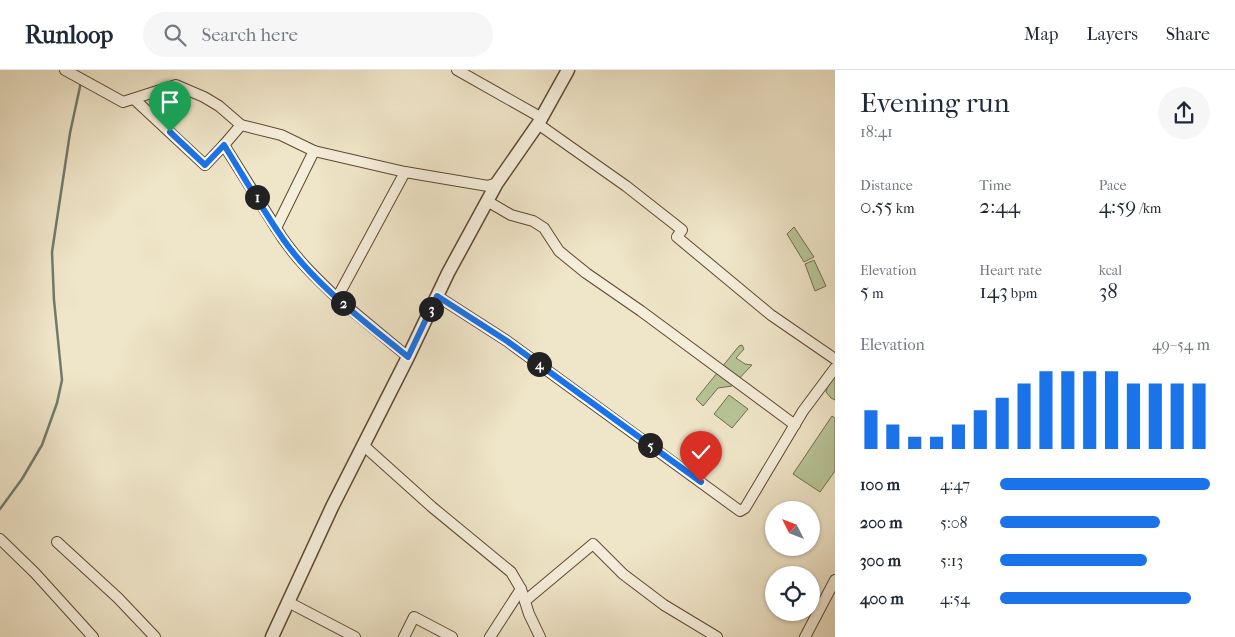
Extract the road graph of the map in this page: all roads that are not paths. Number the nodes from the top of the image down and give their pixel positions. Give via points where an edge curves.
1 (65, 70) edge
2 (457, 70) edge
3 (568, 70) edge
4 (134, 99) junction
5 (540, 121) junction
6 (241, 124) junction
7 (224, 145) junction
8 (314, 151) junction
9 (406, 172) junction
10 (497, 183) junction
11 (487, 201) junction
12 (276, 228) junction
13 (437, 296) junction
14 (337, 298) junction
15 (408, 357) junction
16 (835, 359) edge
17 (835, 368) edge
18 (795, 426) junction
19 (363, 445) junction
20 (0, 539) edge
21 (57, 542) dead end
22 (835, 580) edge
23 (520, 589) junction
24 (288, 602) junction
25 (524, 602) junction
26 (534, 626) junction
27 (93, 637) edge
28 (155, 637) edge
29 (272, 637) edge
30 (355, 637) edge
31 (404, 637) edge
32 (452, 637) edge
33 (490, 637) edge
34 (528, 637) edge
35 (540, 637) edge
36 (717, 637) edge
37 (805, 637) edge

1 - 4 street via 123,102
2 - 5 street
3 - 5 street
4 - 6 street via 176,85 212,102
4 - 7 street via 205,165
5 - 10 street
5 - 16 street via 682,230 677,237 771,315
6 - 7 street
6 - 8 street via 281,135
7 - 12 street
8 - 9 street
8 - 12 street
9 - 10 street via 488,186
9 - 14 street
10 - 11 street
11 - 13 street
11 - 18 street via 544,228 559,251 586,274
12 - 14 street via 315,277
13 - 15 street
13 - 18 street via 507,341 740,511 745,508
14 - 15 street
15 - 19 street
17 - 18 street
19 - 23 street via 511,572
19 - 24 street
20 - 27 street
21 - 28 street
22 - 37 street
23 - 25 street
23 - 33 street
24 - 29 street
24 - 30 street
25 - 26 street
25 - 36 street via 593,544 650,595
26 - 34 street
26 - 35 street
31 - 32 street via 414,617

